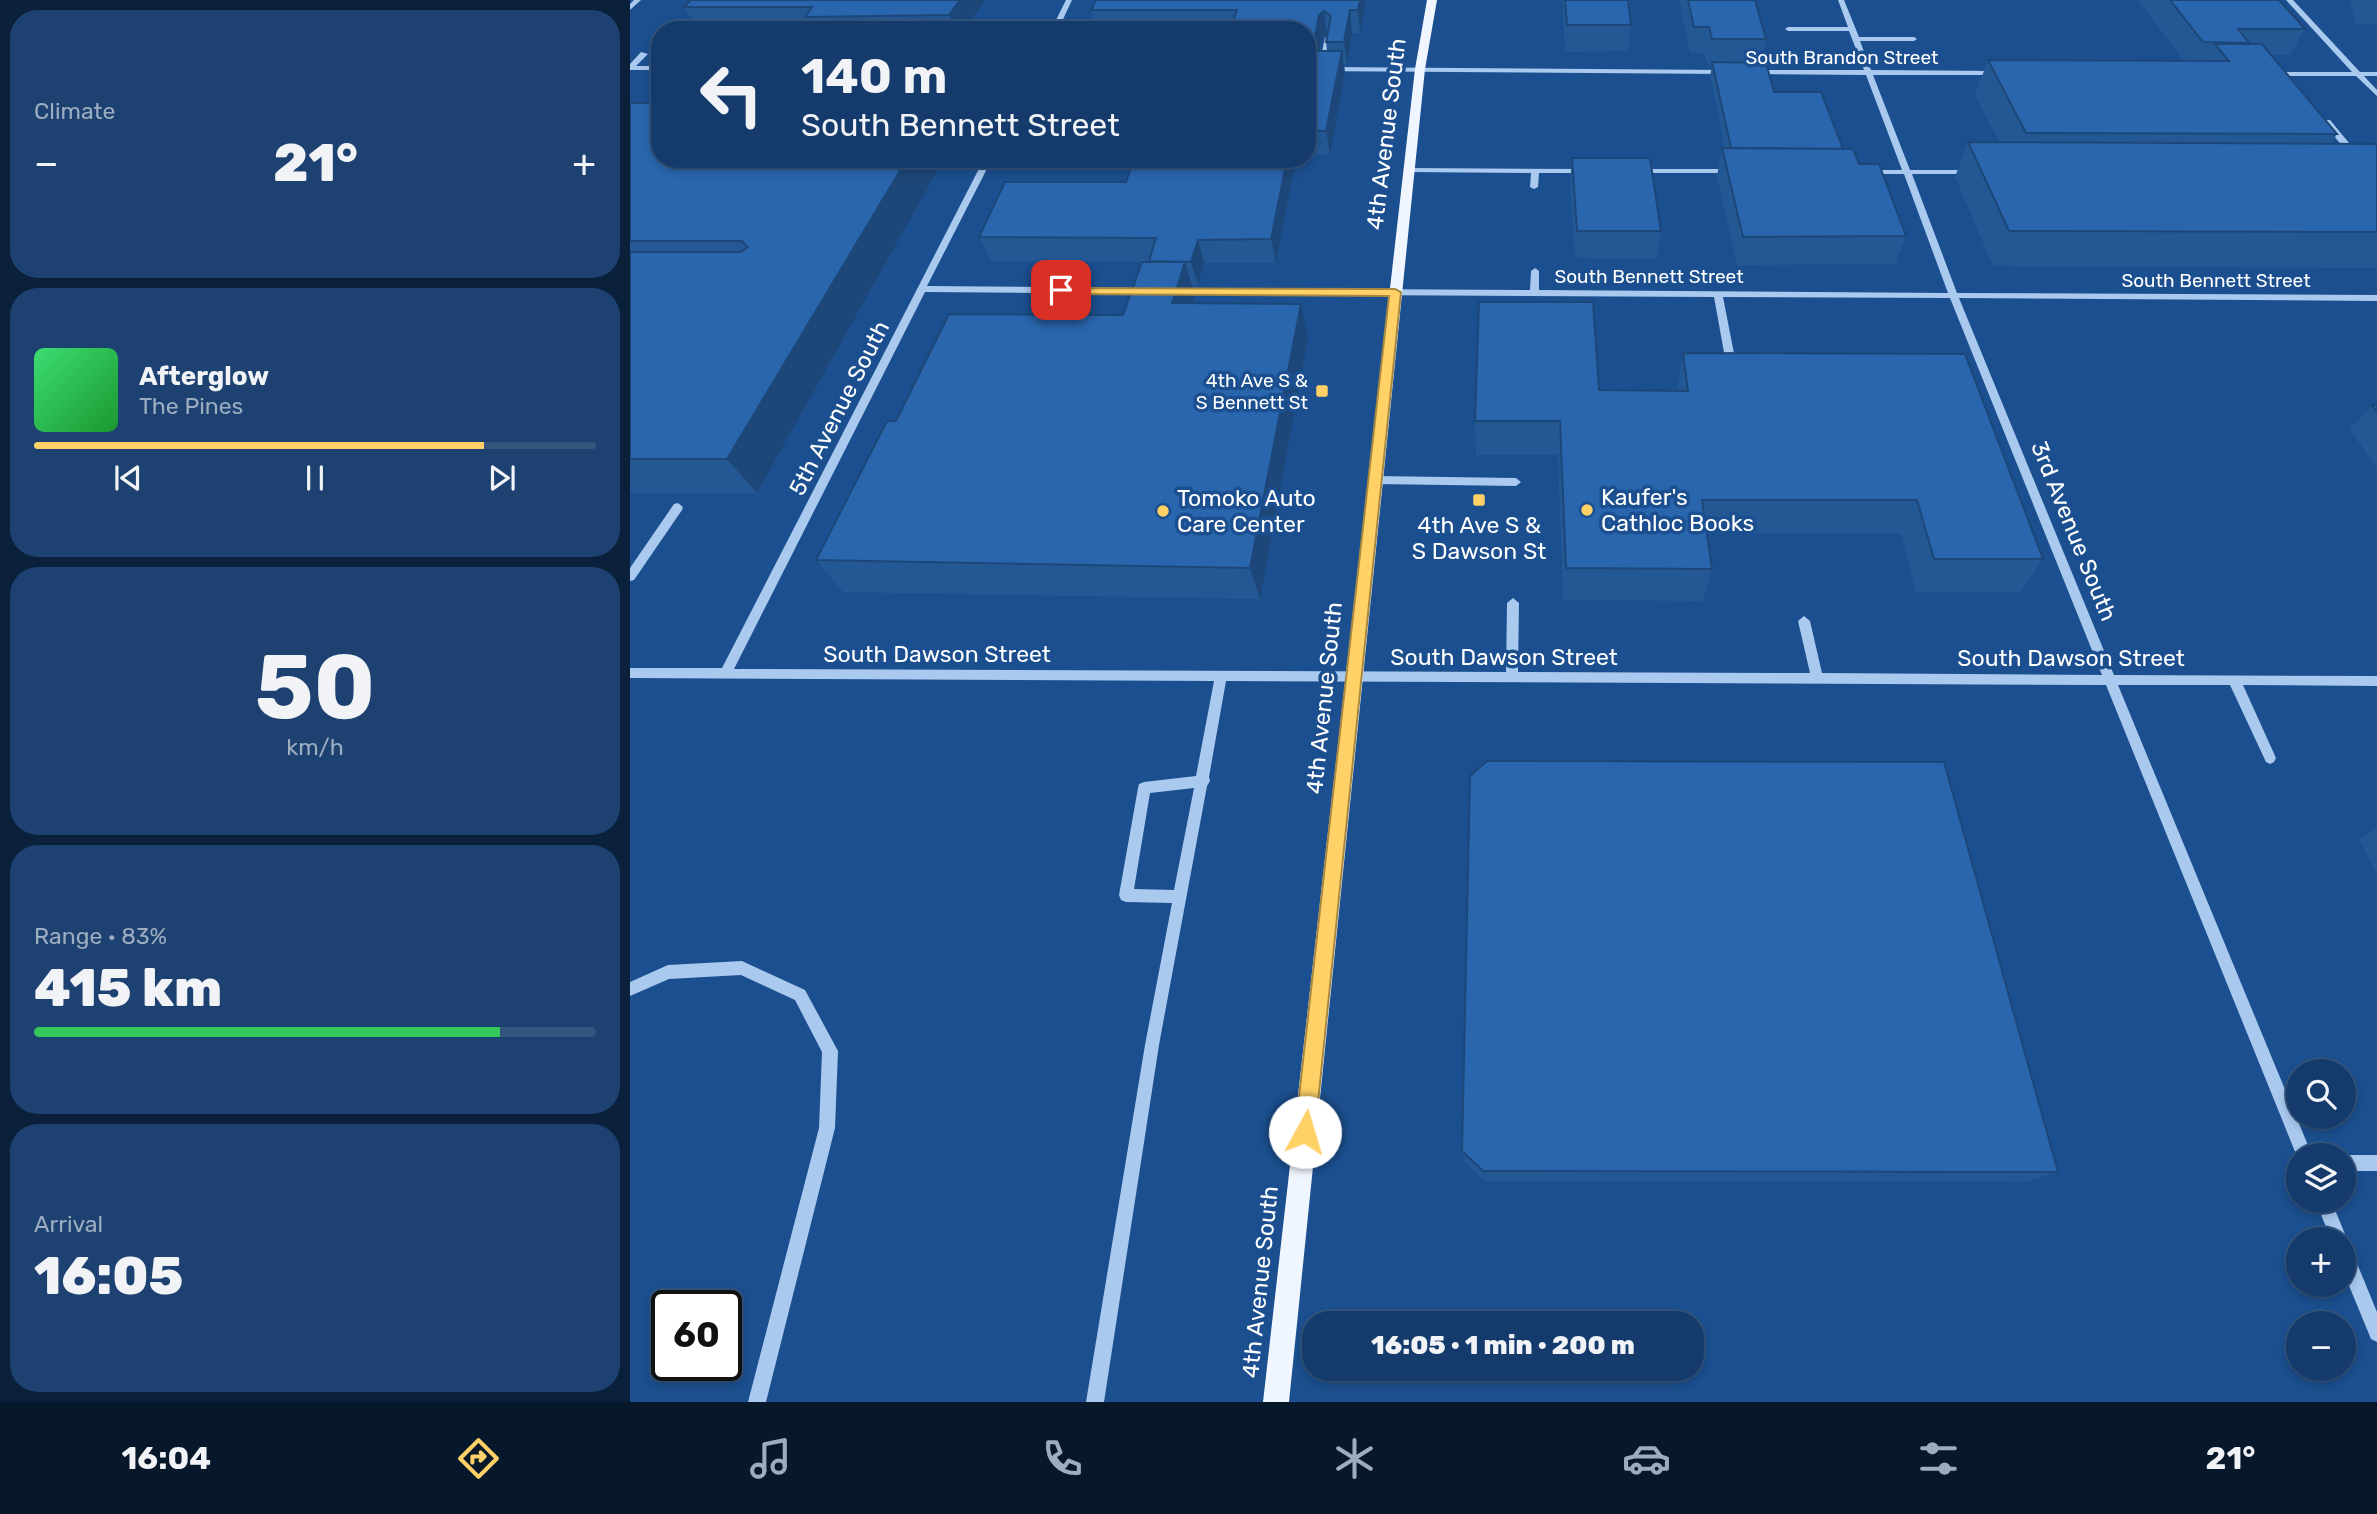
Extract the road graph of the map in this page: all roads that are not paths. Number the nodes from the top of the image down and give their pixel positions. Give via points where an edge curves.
1 (639, 0) edge
2 (1069, 0) edge
3 (1432, 0) edge
4 (1841, 0) edge
5 (2289, 0) edge
6 (630, 8) edge
7 (1058, 21) edge
8 (1788, 29) dead end
9 (1853, 29) junction
10 (1328, 38) edge
11 (1857, 39) junction
12 (1914, 39) dead end
13 (644, 54) dead end
14 (630, 68) edge
15 (651, 68) edge
16 (1316, 69) edge
17 (1322, 69) junction
18 (1420, 69) junction
19 (1731, 72) edge
20 (1745, 72) edge
21 (1870, 73) junction
22 (2008, 73) edge
23 (2258, 74) edge
24 (2286, 74) junction
25 (2359, 74) junction
26 (2377, 75) edge
27 (2294, 84) edge
28 (2377, 94) edge
29 (2320, 114) edge
30 (2362, 164) edge
31 (983, 168) edge
32 (1408, 170) junction
33 (1535, 171) junction
34 (1590, 171) edge
35 (1618, 171) edge
36 (1742, 172) edge
37 (1852, 172) edge
38 (1908, 172) junction
39 (1976, 172) edge
40 (1534, 187) dead end
41 (1535, 271) dead end
42 (921, 289) junction
43 (1395, 292) junction
44 (1534, 293) junction
45 (1718, 294) junction
46 (1954, 296) junction
47 (2377, 298) edge
48 (1732, 373) edge
49 (1375, 480) junction
50 (1516, 482) dead end
51 (678, 507) dead end
52 (630, 578) edge
53 (1513, 603) dead end
54 (1804, 621) dead end
55 (630, 673) edge
56 (725, 674) junction
57 (1221, 677) junction
58 (1354, 677) junction
59 (1512, 678) junction
60 (1817, 679) junction
61 (2110, 679) junction
62 (2234, 680) junction
63 (2377, 681) edge
64 (2270, 758) dead end
65 (1204, 781) junction
66 (1181, 897) junction
67 (630, 989) edge
68 (2299, 1143) edge
69 (2356, 1163) edge
70 (2377, 1163) edge
71 (2356, 1282) edge
72 (2377, 1333) edge
73 (757, 1402) edge
74 (1095, 1402) edge
75 (1276, 1402) edge

1 - 6 street
2 - 7 street
3 - 18 main road, 4th Avenue South
4 - 9 street, 3rd Avenue South
5 - 25 street
8 - 9 street
9 - 11 street, 3rd Avenue South
10 - 17 street
11 - 12 street
11 - 21 street, 3rd Avenue South
13 - 14 street
14 - 15 street
16 - 17 street, South Brandon Street
17 - 18 street, South Brandon Street
18 - 19 street, South Brandon Street
18 - 32 main road, 4th Avenue South
20 - 21 street, South Brandon Street
21 - 22 street, South Brandon Street
21 - 38 street, 3rd Avenue South
23 - 24 street
24 - 25 street
24 - 27 street
25 - 26 street
25 - 28 street
29 - 30 street
31 - 42 street, 5th Avenue South
32 - 33 street
32 - 43 main road, 4th Avenue South
33 - 34 street
33 - 40 street
35 - 36 street
37 - 38 street
38 - 39 street
38 - 46 street, 3rd Avenue South
41 - 44 street
42 - 43 street, South Bennett Street
42 - 56 street, 5th Avenue South
43 - 44 street, South Bennett Street
43 - 49 main road, 4th Avenue South
44 - 45 street, South Bennett Street
45 - 46 street, South Bennett Street
45 - 48 street
46 - 47 street, South Bennett Street
46 - 61 street, 3rd Avenue South via 1980,373
49 - 50 street
49 - 58 main road, 4th Avenue South
51 - 52 street
53 - 59 street
54 - 60 street
55 - 56 street, South Dawson Street
56 - 57 street, South Dawson Street
57 - 58 street, South Dawson Street
57 - 65 street
58 - 59 street, South Dawson Street
58 - 75 main road, 4th Avenue South
59 - 60 street, South Dawson Street
60 - 61 street, South Dawson Street
61 - 62 street, South Dawson Street
61 - 68 street, 3rd Avenue South
62 - 63 street, South Dawson Street
62 - 64 street
65 - 66 street
65 - 66 street via 1144,788 1126,895
66 - 74 street via 1152,1045
67 - 73 street via 668,972 743,968 800,995 830,1051 827,1128
69 - 70 street
71 - 72 street

